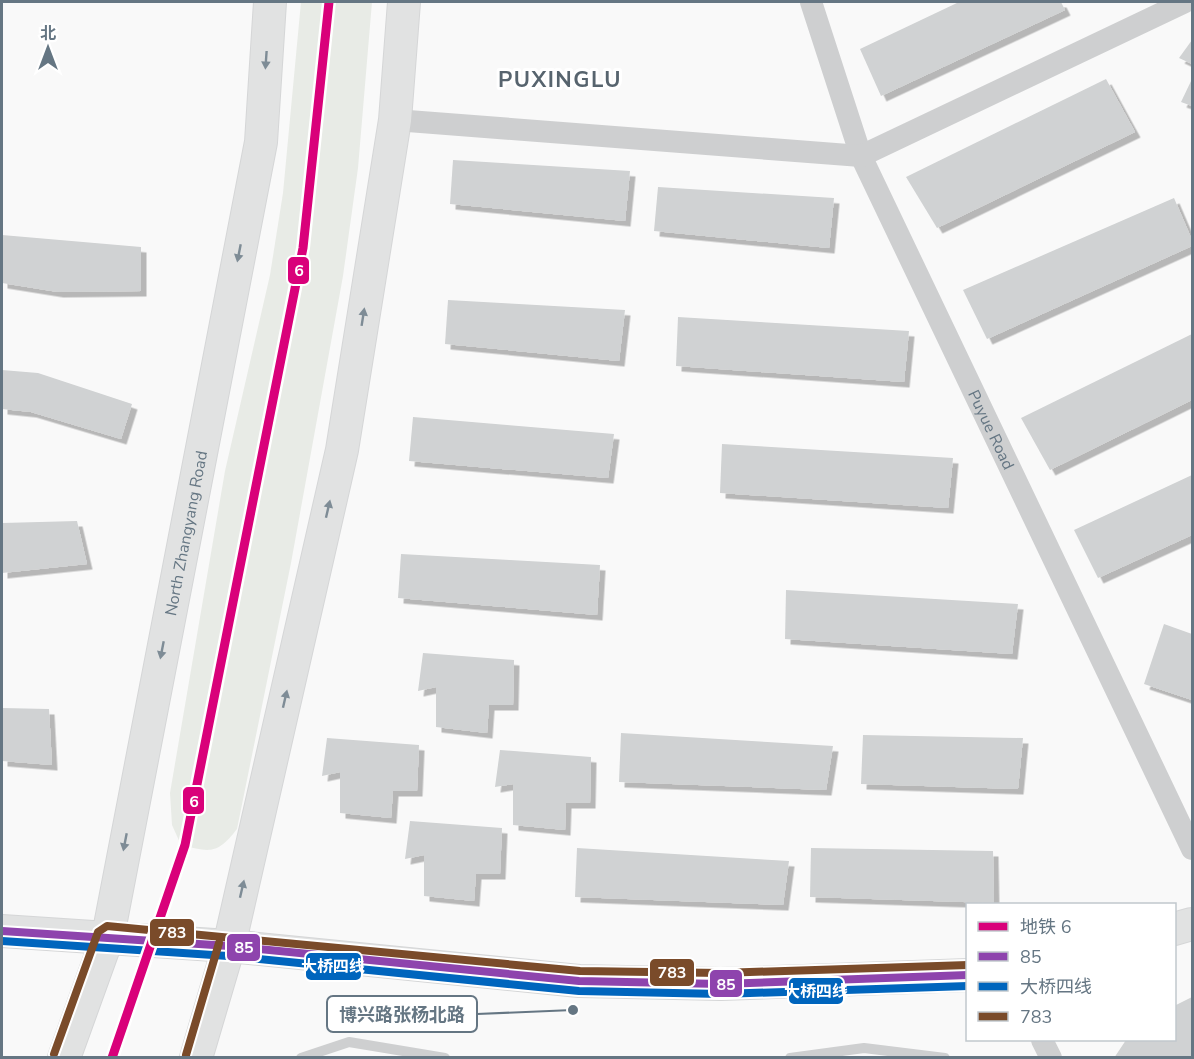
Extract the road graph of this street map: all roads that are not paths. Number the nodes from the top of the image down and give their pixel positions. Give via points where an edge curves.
1 (270, 2) edge
2 (404, 2) edge
3 (811, 2) edge
4 (1185, 2) edge
5 (395, 120) junction
6 (861, 156) junction
7 (1192, 849) edge
8 (1192, 924) edge
9 (1176, 928) edge
10 (2, 931) edge
11 (108, 936) junction
12 (229, 946) junction
13 (966, 975) edge
14 (1042, 1041) edge
15 (64, 1058) edge
16 (196, 1058) edge
17 (302, 1058) edge
18 (445, 1058) edge
19 (790, 1058) edge
20 (945, 1058) edge
21 (1051, 1058) edge

1 -> 11 main road, North Zhangyang Road via 261,142
2 - 5 main road
3 - 6 street, Puyue Road
4 - 6 street
5 - 6 street
12 -> 5 main road via 342,450
6 - 7 street, Puyue Road
8 - 9 main road
10 - 11 main road
11 - 12 main road
11 - 15 main road, North Zhangyang Road
12 - 13 main road via 579,981 721,984
12 - 16 main road
14 - 21 street
17 - 18 lane via 349,1042
19 - 20 lane via 864,1048

